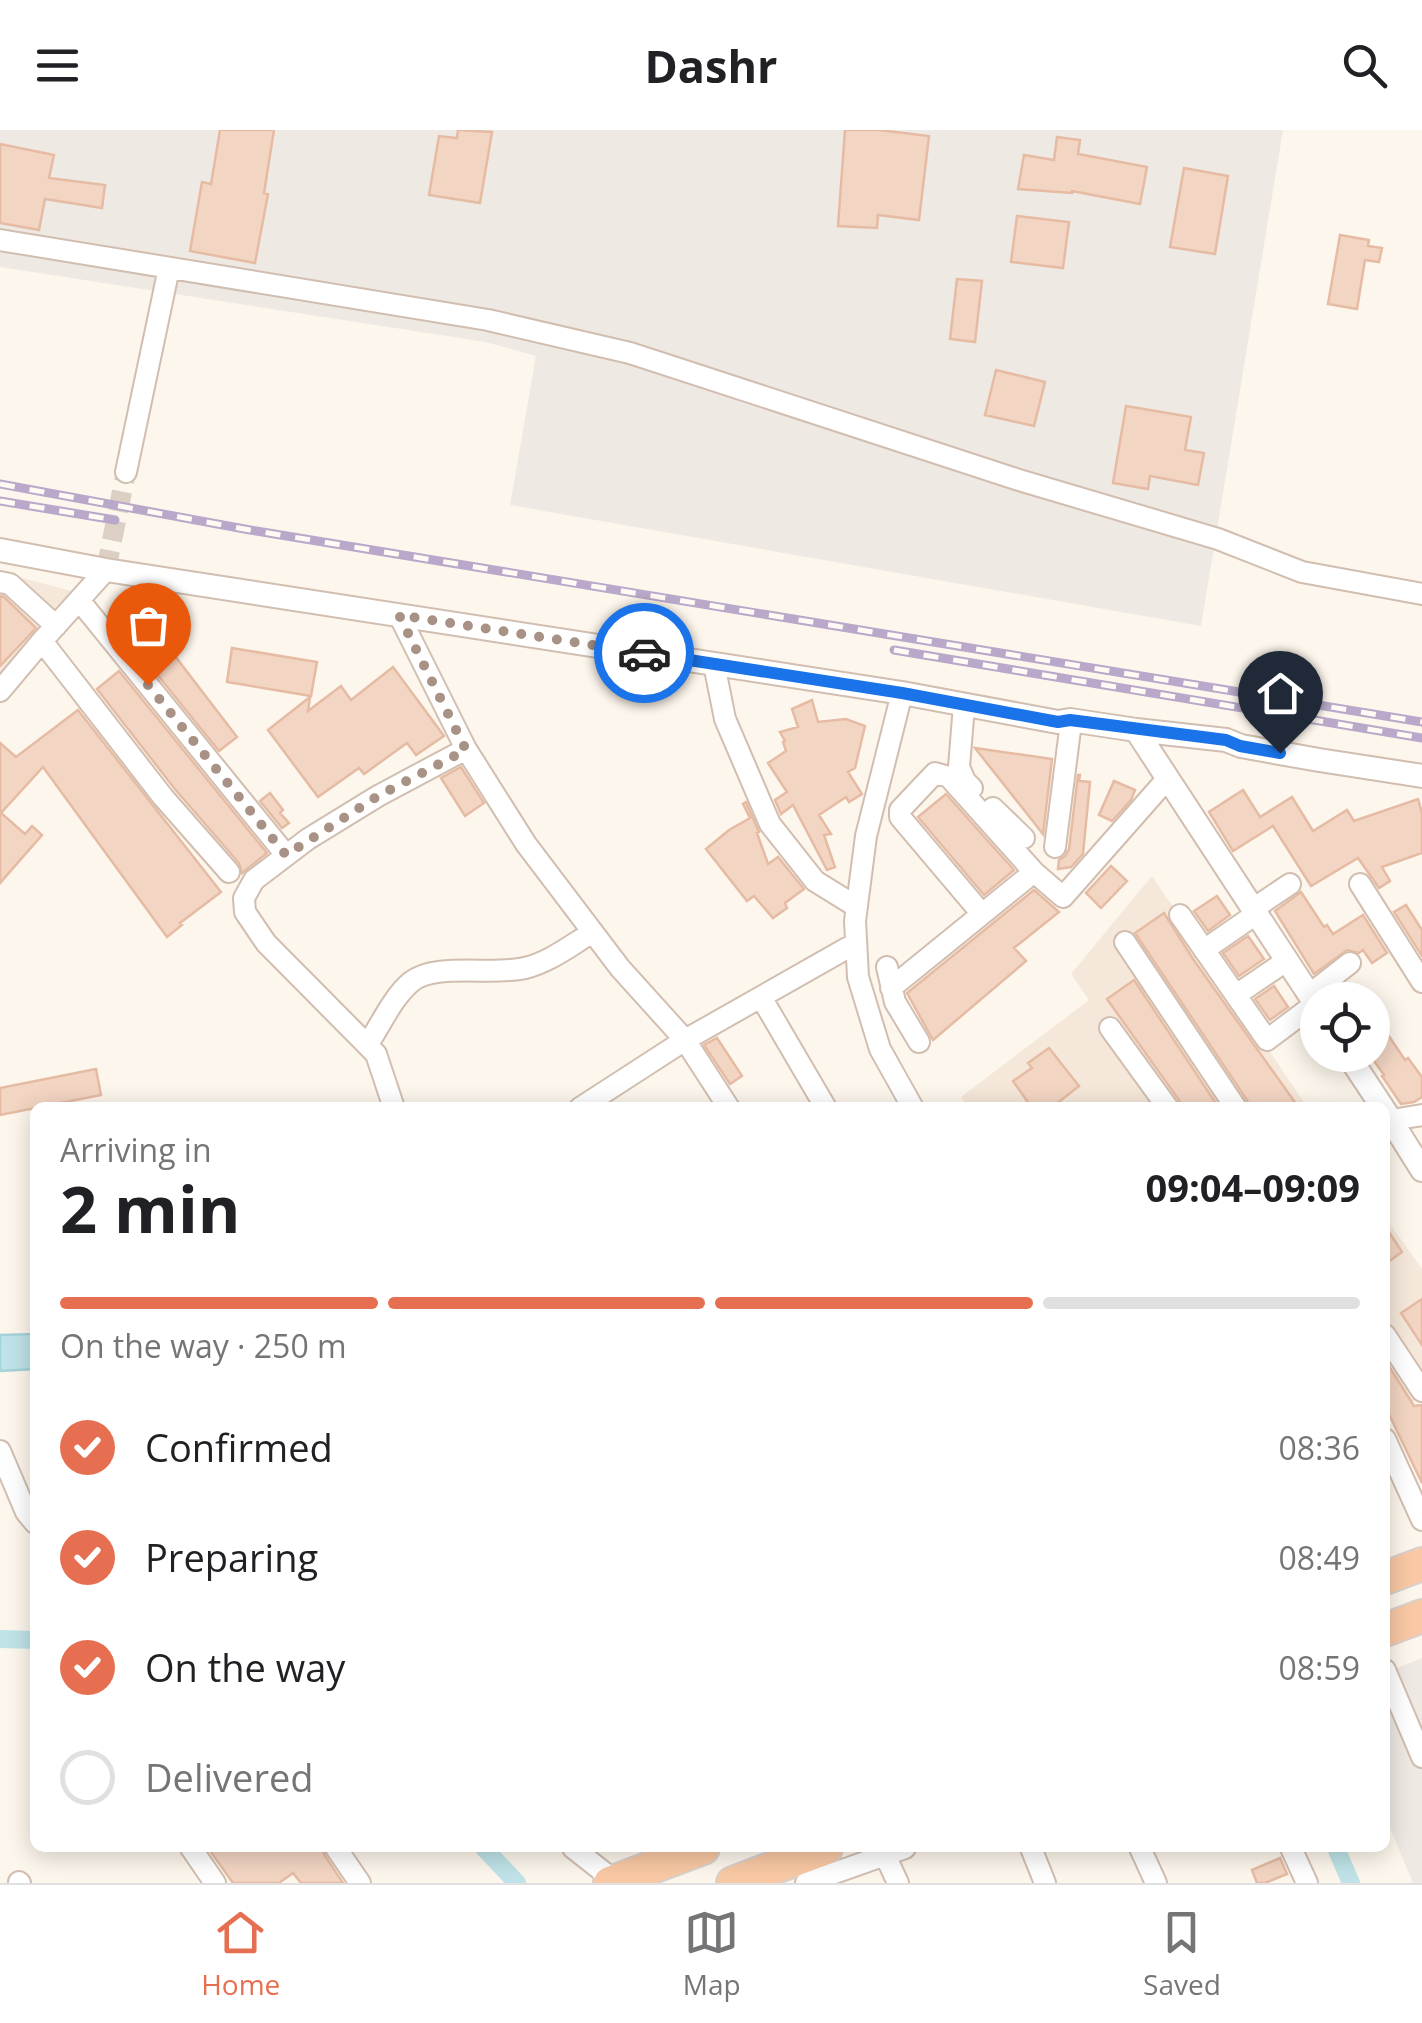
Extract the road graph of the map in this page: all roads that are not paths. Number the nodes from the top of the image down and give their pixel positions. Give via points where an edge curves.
1 (0, 240) edge
2 (169, 268) junction
3 (126, 472) tunnel mouth
4 (0, 550) edge
5 (106, 570) junction
6 (0, 582) edge
7 (1422, 594) edge
8 (78, 600) junction
9 (399, 615) junction
10 (49, 633) junction
11 (714, 664) junction
12 (0, 691) edge
13 (902, 693) junction
14 (964, 705) junction
15 (1064, 726) junction
16 (1139, 735) junction
17 (466, 750) junction
18 (1422, 776) edge
19 (1167, 779) junction
20 (1024, 838) dead end
21 (1055, 847) dead end
22 (286, 855) junction
23 (228, 872) dead end
24 (1034, 872) junction
25 (1290, 884) dead end
26 (1360, 884) dead end
27 (856, 906) junction
28 (1254, 912) junction
29 (982, 914) junction
30 (1180, 915) dead end
31 (593, 932) junction
32 (1125, 942) dead end
33 (856, 943) junction
34 (1204, 950) junction
35 (1286, 960) junction
36 (1350, 964) dead end
37 (886, 966) dead end
38 (1301, 982) edge
39 (1333, 982) edge
40 (1422, 982) edge
41 (891, 988) junction
42 (1236, 995) junction
43 (761, 997) junction
44 (1300, 1013) edge
45 (1110, 1028) dead end
46 (685, 1040) junction
47 (919, 1042) dead end
48 (367, 1045) junction
49 (1359, 1072) edge
50 (392, 1102) edge
51 (589, 1102) edge
52 (725, 1102) edge
53 (822, 1102) edge
54 (910, 1102) edge
55 (1164, 1102) edge
56 (1232, 1102) edge
57 (1378, 1102) edge
58 (1422, 1114) edge
59 (1390, 1115) edge
60 (1390, 1121) edge
61 (1422, 1170) edge
62 (1390, 1343) edge
63 (1422, 1391) edge
64 (1390, 1450) edge
65 (0, 1451) edge
66 (30, 1517) edge
67 (1422, 1520) edge
68 (1422, 1564) edge
69 (1390, 1576) edge
70 (1422, 1616) edge
71 (1390, 1628) edge
72 (1390, 1682) edge
73 (1422, 1758) edge
74 (194, 1852) edge
75 (339, 1852) edge
76 (579, 1852) edge
77 (692, 1852) edge
78 (815, 1852) edge
79 (892, 1852) edge
80 (895, 1852) edge
81 (1033, 1852) edge
82 (1142, 1852) edge
83 (1293, 1852) edge
84 (613, 1882) edge
85 (215, 1883) edge
86 (360, 1883) edge
87 (733, 1883) edge
88 (806, 1883) edge
89 (898, 1883) edge
90 (1045, 1883) edge
91 (1156, 1883) edge
92 (1307, 1883) edge

1 - 2 street
2 - 3 street
2 - 7 street via 488,320 630,352 1218,539 1302,572
4 - 5 street
5 - 8 street
5 - 9 street
6 - 10 street via 10,584
8 - 10 street
8 - 22 street
9 - 11 street
9 - 17 street
10 - 12 street
10 - 23 street via 164,797
11 - 13 street
11 - 27 street via 725,719 770,824 815,880
13 - 14 street
13 - 27 street via 866,836
14 - 15 street
14 - 20 street via 958,767
15 - 16 street via 1070,720
15 - 21 street
16 - 18 street via 1226,740
16 - 19 street
17 - 22 street
17 - 31 street
19 - 24 street via 1063,897
19 - 28 street
22 - 48 street via 248,888 245,912 266,943
24 - 29 street
24 - 29 street via 948,777 935,774 900,817
25 - 28 street
26 - 40 street
27 - 33 street
28 - 34 street
28 - 35 street
29 - 41 street
30 - 34 street
31 - 46 street
31 - 48 street via 524,968 414,979
32 - 56 street
33 - 43 street
33 - 54 street via 858,978 880,1049
34 - 42 street
35 - 38 street
35 - 42 street
36 - 39 street
37 - 41 street
41 - 47 street
42 - 44 street via 1267,1040
43 - 46 street
43 - 53 street
45 - 55 street
46 - 51 street
46 - 52 street
48 - 50 street
49 - 57 street
58 - 59 street
60 - 61 street
62 - 63 street
64 - 67 street
65 - 66 street
68 - 69 highway
70 - 71 highway
72 - 73 street
74 - 85 street
75 - 86 street
76 - 84 street
77 - 84 highway
78 - 87 highway
79 - 88 street
80 - 89 street
81 - 90 street
82 - 91 street
83 - 92 street

